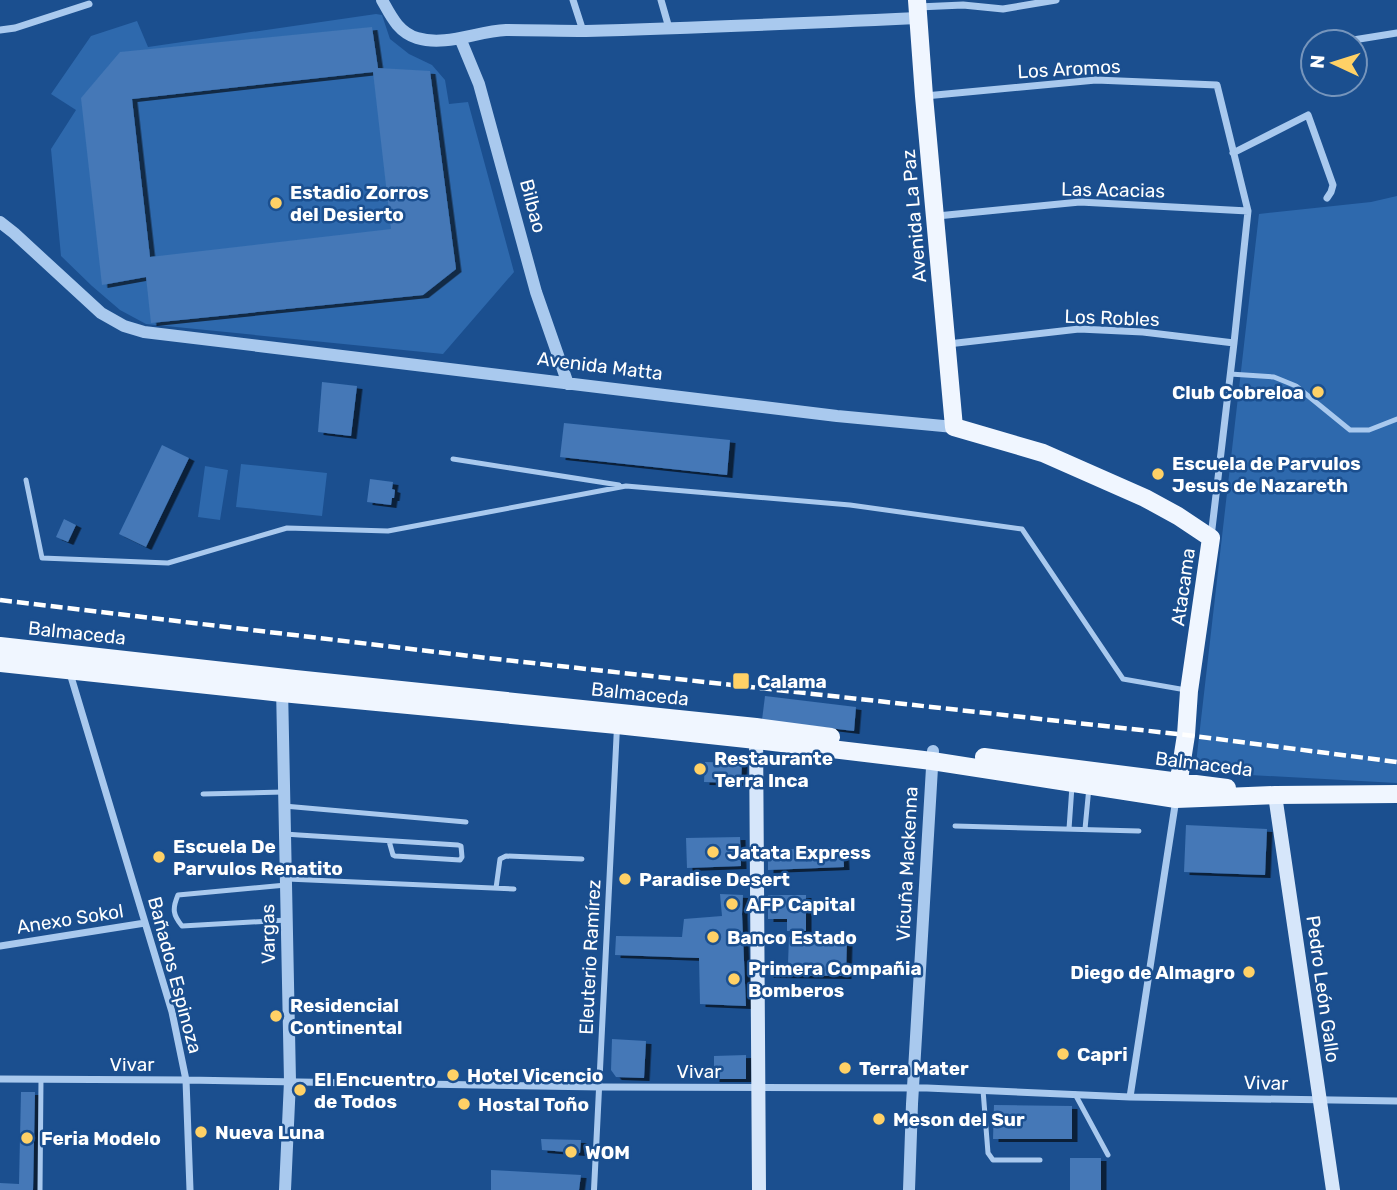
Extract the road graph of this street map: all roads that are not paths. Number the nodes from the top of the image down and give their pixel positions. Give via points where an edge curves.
1 (382, 0) edge
2 (573, 0) edge
3 (661, 0) edge
4 (1056, 0) edge
5 (89, 4) dead end
6 (917, 8) edge
7 (669, 28) junction
8 (0, 30) edge
9 (583, 31) junction
10 (1397, 33) edge
11 (1369, 37) edge
12 (460, 38) junction
13 (1217, 85) joint
14 (924, 96) junction
15 (1233, 153) junction
16 (1327, 198) dead end
17 (1248, 211) junction
18 (936, 217) junction
19 (0, 222) edge
20 (1234, 343) junction
21 (948, 344) junction
22 (1230, 374) junction
23 (568, 384) junction
24 (1397, 419) edge
25 (954, 428) junction
26 (453, 459) dead end
27 (26, 480) dead end
28 (626, 486) junction
29 (1211, 538) junction
30 (0, 646) edge
31 (64, 653) junction
32 (0, 663) edge
33 (69, 671) junction
34 (282, 685) junction
35 (1189, 691) junction
36 (617, 725) junction
37 (755, 734) junction
38 (932, 756) junction
39 (1081, 784) junction
40 (1178, 790) junction
41 (284, 792) junction
42 (203, 794) dead end
43 (1275, 794) junction
44 (1397, 794) edge
45 (284, 806) junction
46 (466, 822) dead end
47 (955, 826) dead end
48 (1069, 829) junction
49 (1086, 829) junction
50 (1139, 831) dead end
51 (285, 834) junction
52 (389, 841) junction
53 (582, 859) dead end
54 (286, 882) junction
55 (496, 888) junction
56 (514, 889) dead end
57 (287, 919) junction
58 (145, 923) junction
59 (0, 946) edge
60 (0, 1079) edge
61 (41, 1079) junction
62 (186, 1080) junction
63 (290, 1082) junction
64 (599, 1087) junction
65 (758, 1087) junction
66 (914, 1088) junction
67 (984, 1090) junction
68 (1075, 1094) junction
69 (1130, 1097) junction
70 (1320, 1100) junction
71 (1397, 1101) edge
72 (1108, 1155) dead end
73 (1040, 1160) dead end
74 (40, 1190) edge
75 (190, 1190) edge
76 (285, 1190) edge
77 (594, 1190) edge
78 (759, 1190) edge
79 (909, 1190) edge
80 (1333, 1190) edge

1 - 12 street via 402,31 434,41
2 - 9 street
3 - 7 street
4 - 6 street via 1003,9 963,5
5 - 8 street
6 - 7 street
6 - 14 main road, Avenida La Paz
7 - 9 street
9 - 12 street via 504,30
10 - 11 street
12 - 23 street, Bilbao via 479,84 536,292
13 - 14 street, Los Aromos via 1096,80
13 - 15 street, Atacama
14 - 18 main road, Avenida La Paz
15 - 16 street via 1308,115 1333,185
15 - 17 street, Atacama
17 - 18 street, Las Acacias via 1080,202
17 - 20 street, Atacama
18 - 21 main road, Avenida La Paz
19 - 23 street, Avenida Matta via 101,313 134,329
20 - 21 street, Los Robles via 1079,329
20 - 22 street, Atacama
21 - 25 main road, Avenida La Paz
22 - 24 lane via 1274,377 1296,386 1350,429 1369,430
22 - 29 street, Atacama
23 - 25 street, Avenida Matta
25 - 29 main road, Avenida Matta via 1043,453 1145,498
26 - 28 lane
27 - 28 lane via 42,558 168,563 287,528 388,531
28 - 35 lane via 850,505 1022,529 1123,679
29 - 35 main road, Atacama
30 - 31 main road, Balmaceda
31 - 33 street, Bañados Espinoza
31 - 34 main road, Balmaceda
32 - 33 main road, Balmaceda
33 - 34 main road, Balmaceda
33 - 58 street, Bañados Espinoza
34 - 36 main road, Balmaceda
34 - 37 main road, Balmaceda
34 - 41 street, Vargas
35 - 40 main road, Atacama
36 - 37 main road, Balmaceda
36 - 64 street, Eleuterio Ramírez
37 - 38 main road, Balmaceda
37 - 65 main road
38 - 39 main road, Balmaceda
38 - 40 main road, Balmaceda
38 - 66 street, Vicuña Mackenna
39 - 40 main road, Balmaceda
39 - 48 lane
39 - 49 lane
40 - 43 main road, Balmaceda
40 - 69 street, Atacama
41 - 42 lane
41 - 45 street, Vargas
43 - 44 main road, Balmaceda
43 - 70 main road, Pedro León Gallo
45 - 46 lane
45 - 51 street, Vargas
47 - 48 lane
48 - 49 lane
49 - 50 lane
51 - 52 lane
51 - 54 street, Vargas
52 - 52 lane via 458,845 462,857 395,856
53 - 55 lane via 506,856 500,859
54 - 55 lane
54 - 57 street, Vargas
54 - 57 lane via 178,895 173,906 174,917 182,926
55 - 56 lane
57 - 63 street, Vargas
58 - 59 street, Anexo Sokol
58 - 62 street, Bañados Espinoza via 172,1012
60 - 61 street, Vivar
61 - 62 street, Vivar
61 - 74 lane
62 - 63 street, Vivar
62 - 75 street, Bañados Espinoza
63 - 64 street, Vivar
63 - 76 street, Vargas
64 - 65 street, Vivar
64 - 77 street, Eleuterio Ramírez
65 - 66 street, Vivar
65 - 78 main road
66 - 67 street, Vivar
66 - 79 street, Vicuña Mackenna
67 - 68 street, Vivar
67 - 73 lane via 988,1153 993,1160
68 - 69 street, Vivar
68 - 72 lane
69 - 70 street, Vivar
70 - 71 street, Vivar
70 - 80 main road, Pedro León Gallo

